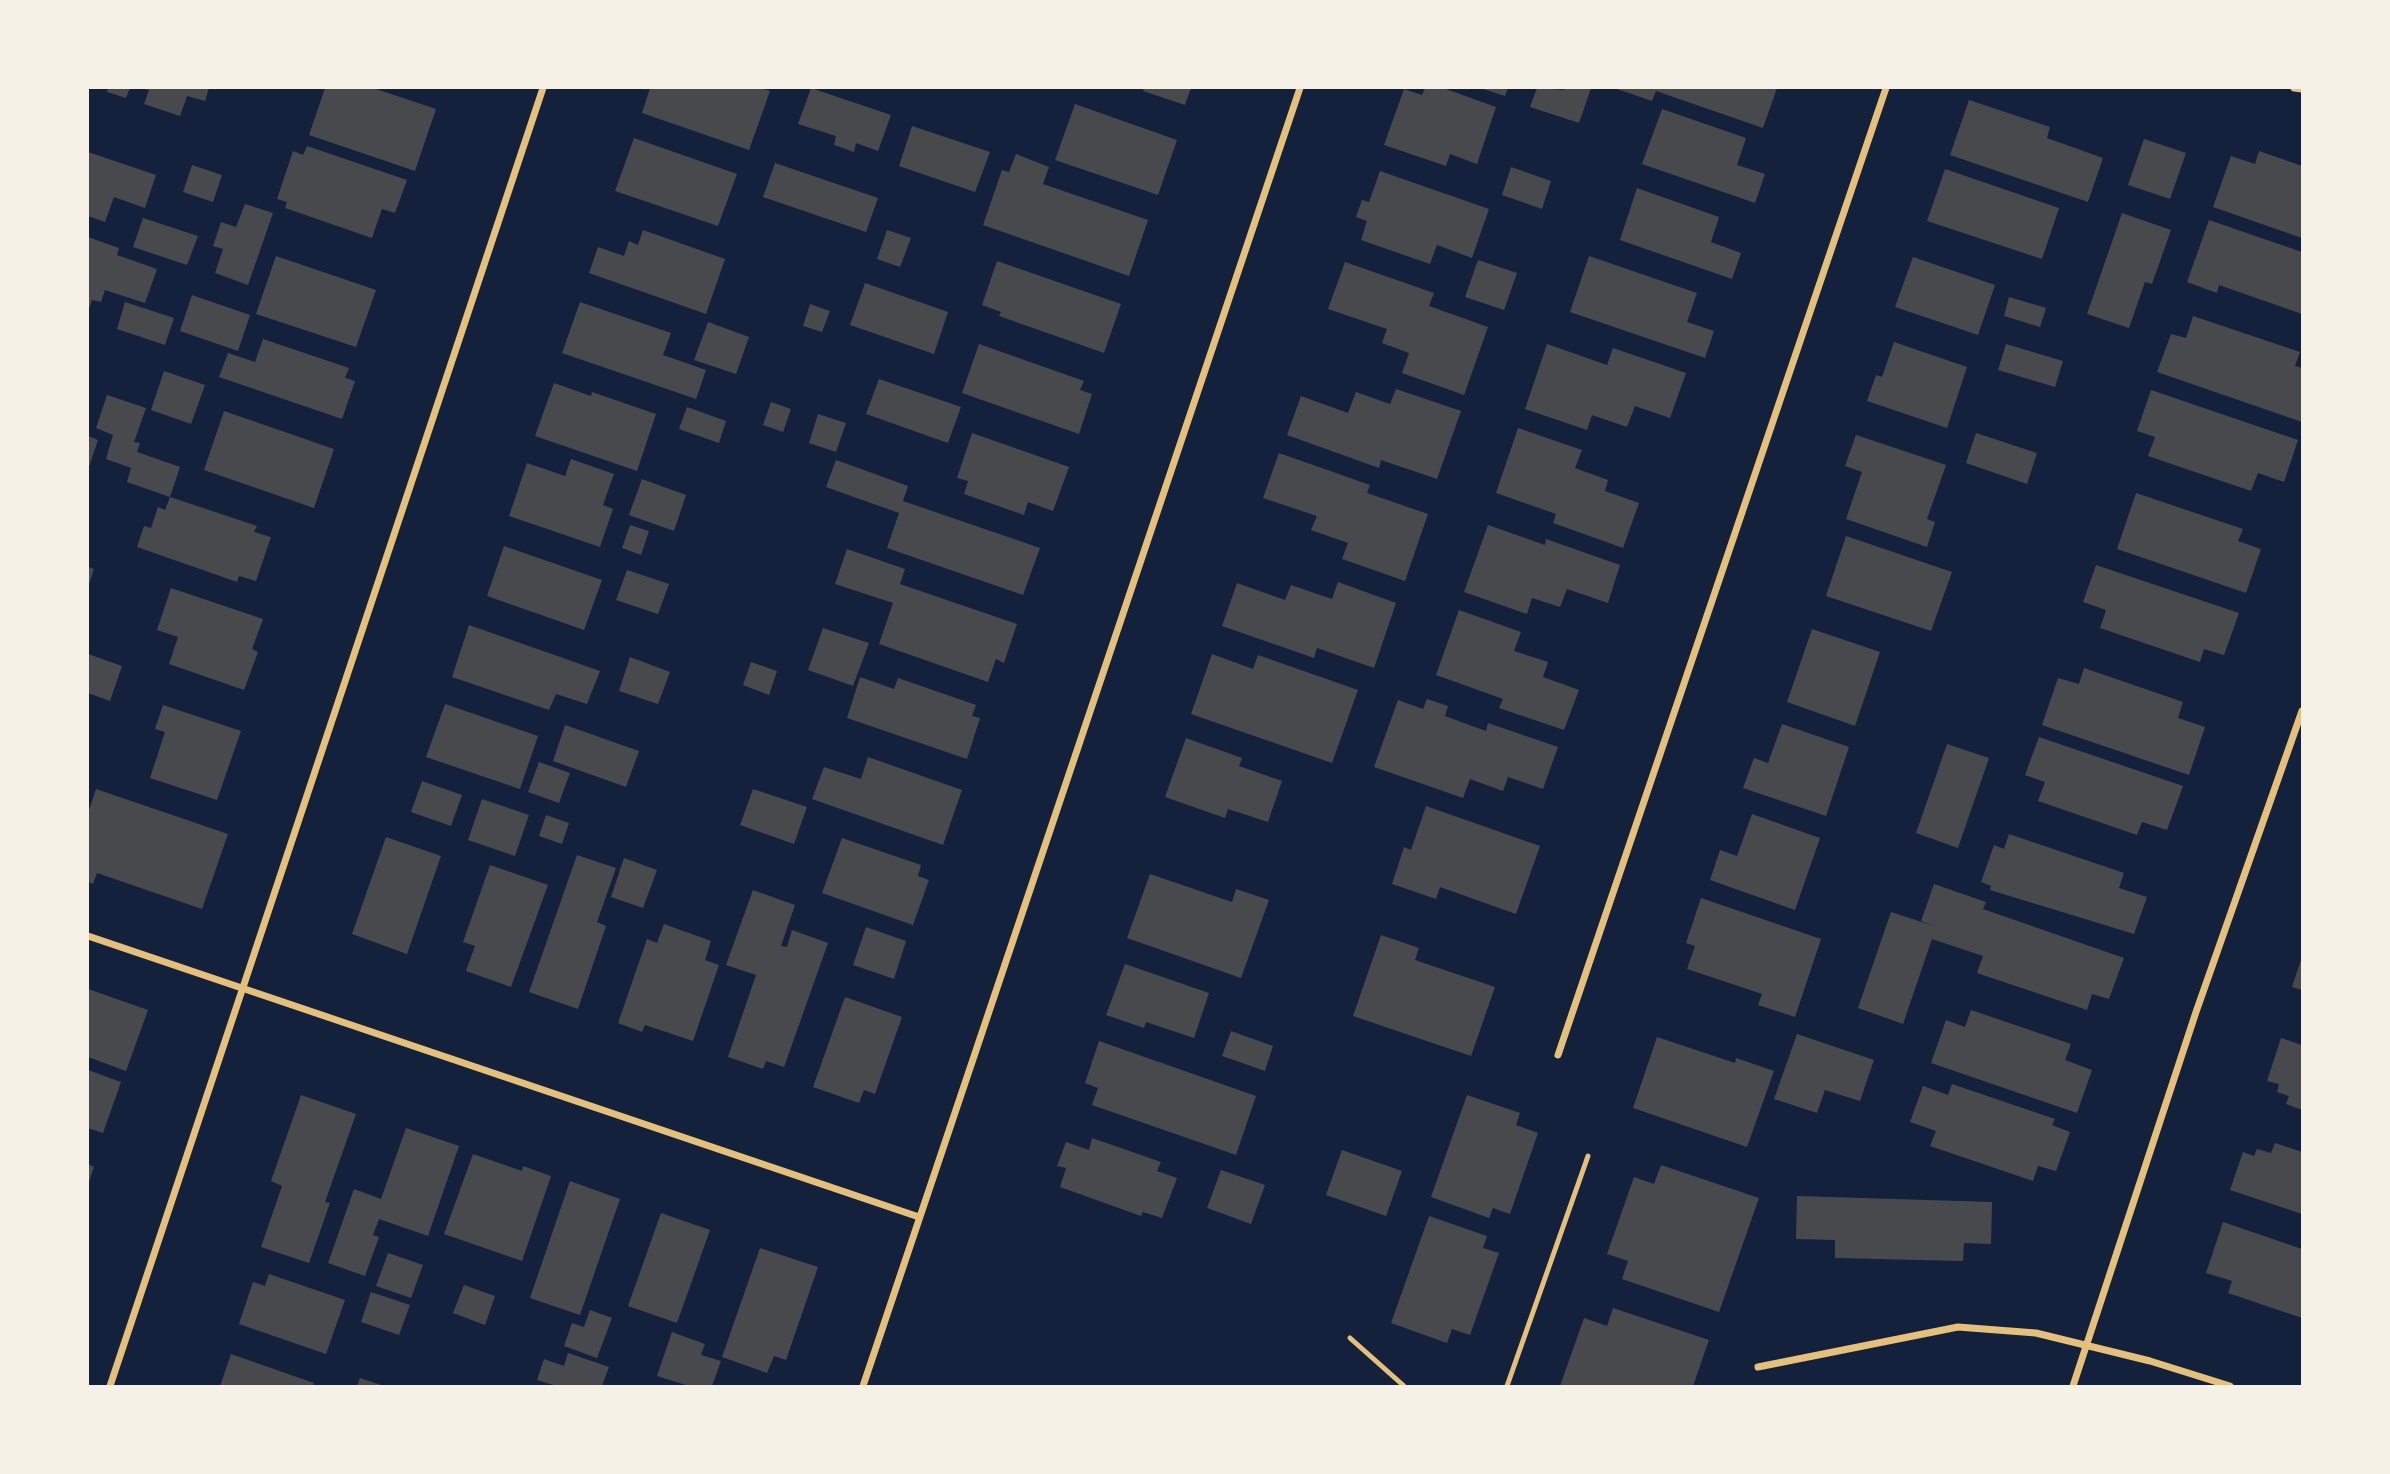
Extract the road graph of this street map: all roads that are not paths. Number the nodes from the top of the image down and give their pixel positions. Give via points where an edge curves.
1 (543, 88) edge
2 (1300, 88) edge
3 (1886, 88) edge
4 (2294, 88) edge
5 (2302, 89) edge
6 (2302, 712) edge
7 (2299, 733) edge
8 (88, 936) edge
9 (243, 988) junction
10 (1558, 1055) dead end
11 (1588, 1156) dead end
12 (919, 1217) junction
13 (1350, 1338) dead end
14 (2087, 1346) junction
15 (1758, 1367) dead end
16 (110, 1387) edge
17 (863, 1387) edge
18 (1404, 1387) edge
19 (1507, 1387) edge
20 (2073, 1387) edge
21 (2230, 1387) edge

1 - 9 street
2 - 12 street
3 - 10 street
4 - 5 street
6 - 7 street
7 - 14 street via 2196,1012
8 - 9 street
9 - 12 street
9 - 16 street
11 - 19 lane
12 - 17 street
13 - 18 lane
14 - 15 street via 2036,1333 1958,1327
14 - 20 street
14 - 21 street

